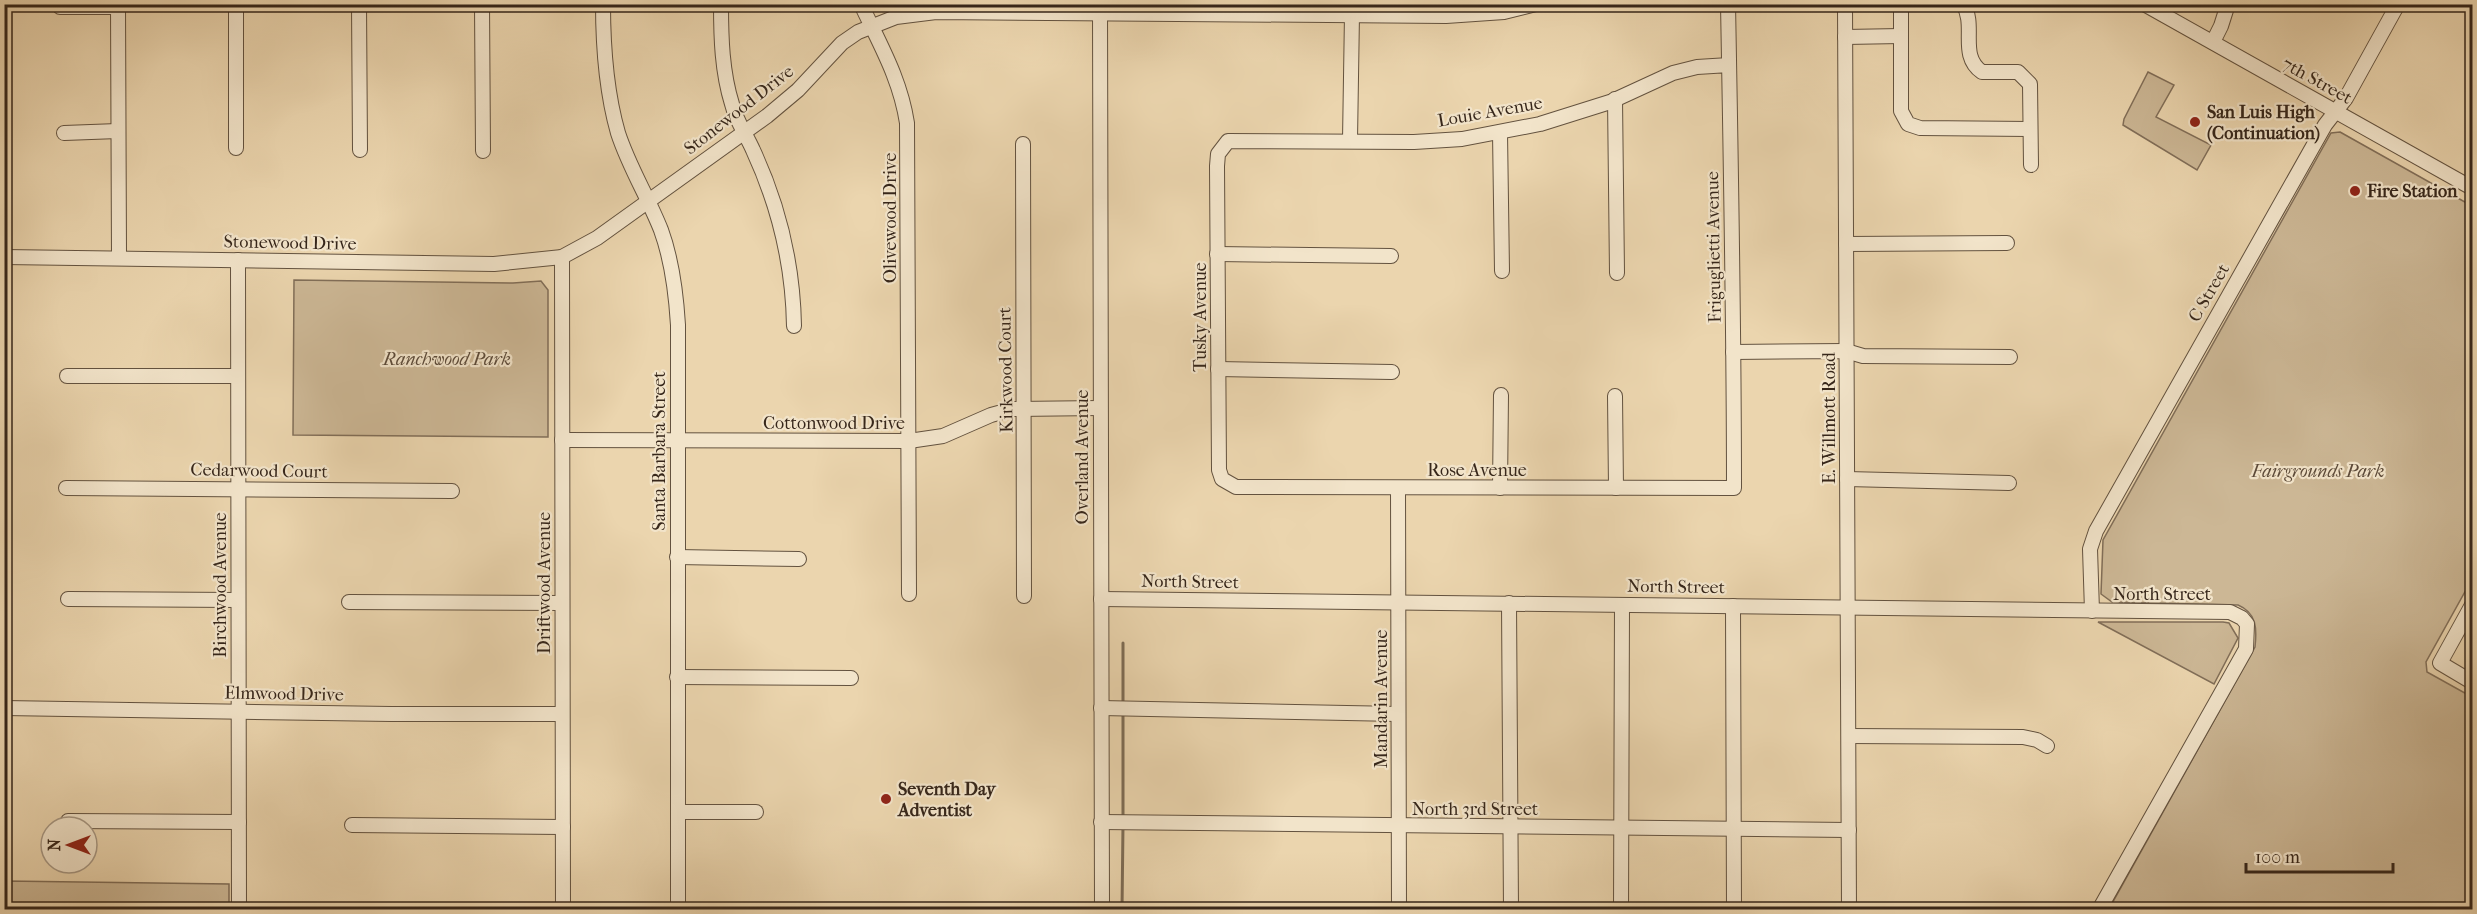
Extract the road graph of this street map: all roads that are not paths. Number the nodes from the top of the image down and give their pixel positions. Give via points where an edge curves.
1 (236, 4) edge
2 (359, 4) edge
3 (482, 4) edge
4 (603, 4) edge
5 (721, 4) edge
6 (861, 4) edge
7 (1536, 4) edge
8 (1728, 4) edge
9 (1845, 4) edge
10 (1901, 4) edge
11 (1963, 4) edge
12 (2144, 4) edge
13 (2228, 4) edge
14 (2398, 4) edge
15 (118, 6) edge
16 (60, 7) dead end
17 (1100, 9) edge
18 (1445, 10) edge
19 (1352, 15) junction
20 (871, 26) junction
21 (1901, 36) junction
22 (1845, 37) junction
23 (2213, 42) junction
24 (1729, 64) junction
25 (1615, 99) junction
26 (2336, 112) junction
27 (2030, 129) junction
28 (118, 131) junction
29 (743, 132) junction
30 (64, 133) dead end
31 (1500, 133) junction
32 (1350, 140) junction
33 (1023, 144) dead end
34 (236, 148) dead end
35 (360, 150) dead end
36 (483, 152) dead end
37 (1218, 154) joint
38 (2031, 165) dead end
39 (2472, 188) edge
40 (647, 201) junction
41 (2007, 243) dead end
42 (1846, 244) junction
43 (1217, 254) junction
44 (1391, 255) dead end
45 (4, 257) edge
46 (119, 257) junction
47 (562, 257) junction
48 (238, 261) junction
49 (1502, 272) dead end
50 (1617, 273) dead end
51 (794, 326) dead end
52 (1846, 351) junction
53 (1733, 352) junction
54 (2010, 357) dead end
55 (1218, 369) junction
56 (1392, 372) dead end
57 (67, 376) dead end
58 (237, 376) junction
59 (1501, 395) dead end
60 (1615, 396) dead end
61 (1024, 408) junction
62 (1100, 408) junction
63 (562, 440) junction
64 (909, 441) junction
65 (677, 442) junction
66 (1847, 478) junction
67 (1222, 479) joint
68 (2009, 483) dead end
69 (66, 488) dead end
70 (238, 488) junction
71 (1398, 488) junction
72 (1500, 488) junction
73 (1616, 488) junction
74 (1734, 488) joint
75 (452, 491) dead end
76 (677, 557) junction
77 (799, 559) dead end
78 (909, 594) dead end
79 (1024, 596) dead end
80 (1101, 598) junction
81 (68, 599) dead end
82 (238, 600) junction
83 (349, 602) dead end
84 (1398, 602) junction
85 (562, 603) junction
86 (1509, 603) junction
87 (1622, 605) junction
88 (2472, 605) edge
89 (1733, 606) junction
90 (1848, 607) junction
91 (2092, 611) junction
92 (677, 677) junction
93 (851, 678) dead end
94 (2472, 682) edge
95 (4, 708) edge
96 (1101, 708) junction
97 (239, 712) junction
98 (562, 714) junction
99 (1398, 714) junction
100 (1849, 736) junction
101 (2047, 746) dead end
102 (678, 812) junction
103 (756, 812) dead end
104 (99, 821) edge
105 (239, 822) junction
106 (1101, 822) junction
107 (352, 825) dead end
108 (563, 827) junction
109 (1399, 827) junction
110 (1510, 828) junction
111 (1622, 828) junction
112 (1734, 829) junction
113 (1849, 830) junction
114 (239, 909) edge
115 (563, 909) edge
116 (678, 909) edge
117 (1102, 909) edge
118 (1399, 909) edge
119 (1511, 909) edge
120 (1621, 909) edge
121 (1734, 909) edge
122 (1849, 909) edge
123 (2099, 909) edge

1 - 34 street
2 - 35 street
3 - 36 street
4 - 40 street, Santa Barbara Street via 613,110
5 - 29 street via 724,70 732,108
6 - 20 street, Olivewood Drive
7 - 18 street, Stonewood Drive via 1504,12
8 - 24 street, Friguglietti Avenue
9 - 22 street, E. Willmott Road
10 - 21 street
11 - 27 street via 1969,18 1972,63 1982,72 2018,72 2030,84
12 - 23 street, 7th Street
13 - 23 street
14 - 26 street, C Street
15 - 16 street
15 - 28 street
17 - 19 street, Stonewood Drive
17 - 20 street, Stonewood Drive via 922,13
17 - 62 street, Overland Avenue
18 - 19 street, Stonewood Drive
19 - 32 street
20 - 29 street, Stonewood Drive via 842,43 798,90
20 - 64 street, Olivewood Drive via 892,66 907,123
21 - 22 street
21 - 27 street via 1901,111 1908,124 1920,128
22 - 42 street, E. Willmott Road
23 - 26 street, 7th Street
24 - 25 street, Louie Avenue via 1673,73
24 - 53 street, Friguglietti Avenue
25 - 31 street, Louie Avenue
25 - 50 street
26 - 39 street, 7th Street
26 - 91 street, C Street via 2325,125 2096,531 2090,549
27 - 38 street
28 - 30 street
28 - 46 street
29 - 40 street, Stonewood Drive
29 - 51 street via 781,225 790,265
31 - 32 street, Louie Avenue via 1450,140
31 - 49 street
32 - 37 street, Louie Avenue via 1228,141
33 - 61 street, Kirkwood Court
37 - 43 street, Tusky Avenue
40 - 47 street, Stonewood Drive via 597,238
40 - 65 street, Santa Barbara Street via 663,235 675,291
41 - 42 street
42 - 52 street, E. Willmott Road
43 - 44 street
43 - 55 street, Tusky Avenue
45 - 46 street, Stonewood Drive
46 - 48 street, Stonewood Drive
47 - 48 street, Stonewood Drive via 494,264
47 - 63 street, Driftwood Avenue
48 - 58 street, Birchwood Avenue
52 - 53 street
52 - 54 street via 1863,356
52 - 66 street, E. Willmott Road
53 - 74 street, Friguglietti Avenue
55 - 56 street
55 - 67 street, Tusky Avenue
57 - 58 street
58 - 70 street, Birchwood Avenue
59 - 72 street
60 - 73 street
61 - 62 street, Cottonwood Drive
61 - 64 street, Cottonwood Drive via 991,415 930,440
61 - 79 street, Kirkwood Court
62 - 80 street, Overland Avenue
63 - 65 street, Cottonwood Drive
63 - 85 street, Driftwood Avenue
64 - 65 street, Cottonwood Drive
64 - 78 street, Olivewood Drive
65 - 76 street, Santa Barbara Street
66 - 68 street
66 - 90 street, E. Willmott Road
67 - 71 street, Rose Avenue via 1236,487
69 - 70 street, Cedarwood Court
70 - 75 street, Cedarwood Court
70 - 82 street, Birchwood Avenue
71 - 72 street, Rose Avenue
71 - 84 street, Mandarin Avenue
72 - 73 street, Rose Avenue
73 - 74 street, Rose Avenue
76 - 77 street
76 - 92 street, Santa Barbara Street
80 - 84 street, North Street
80 - 96 street, Overland Avenue
81 - 82 street
82 - 97 street, Birchwood Avenue
83 - 85 street
84 - 86 street, North Street
84 - 99 street, Mandarin Avenue
85 - 98 street, Driftwood Avenue
86 - 87 street, North Street
86 - 110 street
87 - 89 street, North Street
87 - 111 street
88 - 94 street via 2440,663
89 - 90 street, North Street
89 - 112 street
90 - 91 street, North Street
90 - 100 street, E. Willmott Road
91 - 123 street, North Street via 2230,612 2247,624 2246,649
92 - 93 street
92 - 102 street, Santa Barbara Street
95 - 97 street, Elmwood Drive
96 - 99 street
96 - 106 street, Overland Avenue
97 - 98 street, Elmwood Drive
97 - 105 street, Birchwood Avenue
98 - 108 street, Driftwood Avenue
99 - 109 street, Mandarin Avenue
100 - 101 street via 2023,737
100 - 113 street, E. Willmott Road
102 - 103 street
102 - 116 street, Santa Barbara Street
104 - 105 street
105 - 114 street, Birchwood Avenue
106 - 109 street, North 3rd Street
106 - 117 street, Overland Avenue
107 - 108 street
108 - 115 street, Driftwood Avenue
109 - 110 street, North 3rd Street
109 - 118 street, Mandarin Avenue
110 - 111 street, North 3rd Street
110 - 119 street
111 - 112 street, North 3rd Street
111 - 120 street
112 - 113 street, North 3rd Street
112 - 121 street
113 - 122 street, E. Willmott Road

